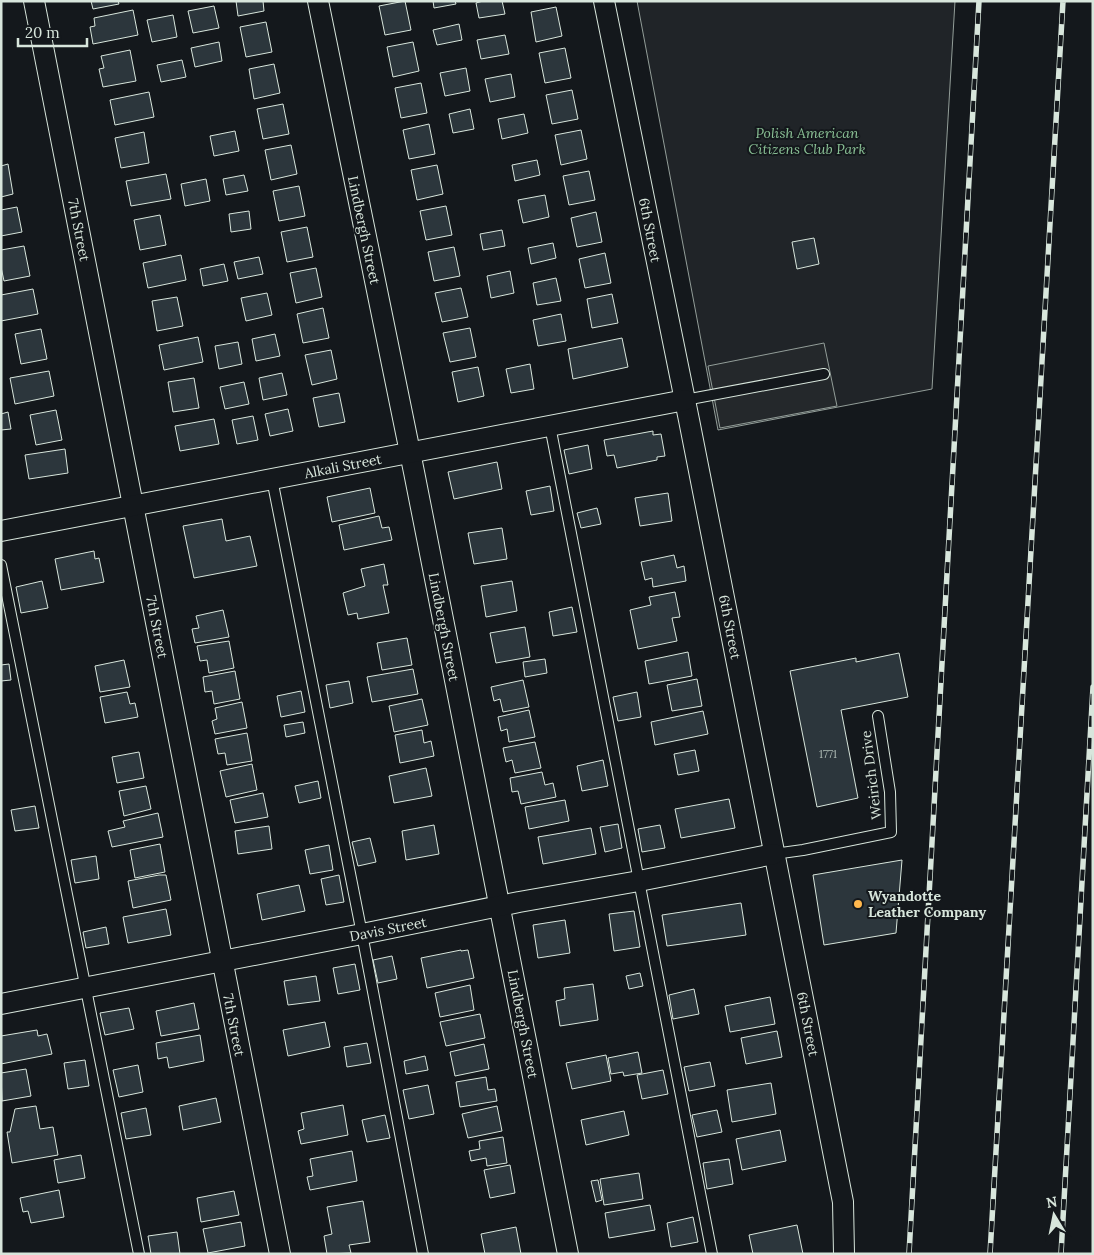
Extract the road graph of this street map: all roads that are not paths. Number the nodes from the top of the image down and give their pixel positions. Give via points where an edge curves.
1 (34, 1) edge
2 (318, 1) edge
3 (604, 1) edge
4 (824, 374) dead end
5 (685, 400) junction
6 (550, 426) junction
7 (410, 453) junction
8 (272, 479) junction
9 (133, 505) junction
10 (1, 531) edge
11 (1, 565) edge
12 (878, 716) dead end
13 (774, 854) junction
14 (639, 881) junction
15 (500, 906) junction
16 (362, 934) junction
17 (221, 962) junction
18 (86, 988) junction
19 (1, 1004) edge
20 (139, 1254) edge
21 (280, 1254) edge
22 (424, 1254) edge
23 (568, 1254) edge
24 (712, 1254) edge
25 (844, 1254) edge

1 - 9 street, 7th Street
2 - 7 street, Lindbergh Street
3 - 5 street, 6th Street
4 - 5 lane
5 - 6 street, Alkali Street
5 - 13 street, 6th Street
6 - 7 street, Alkali Street
6 - 14 lane
7 - 8 street, Alkali Street
7 - 15 street, Lindbergh Street
8 - 9 street, Alkali Street
8 - 16 lane
9 - 10 street, Alkali Street
9 - 17 street, 7th Street
11 - 18 lane
12 - 13 lane, Weirich Drive via 890,792 891,832
13 - 14 street, Davis Street
13 - 25 street, 6th Street via 843,1202
14 - 15 street, Davis Street
14 - 24 lane
15 - 16 street, Davis Street
15 - 23 street, Lindbergh Street
16 - 17 street, Davis Street
16 - 22 lane
17 - 18 street, Davis Street
17 - 21 street, 7th Street
18 - 19 street, Davis Street
18 - 20 lane

